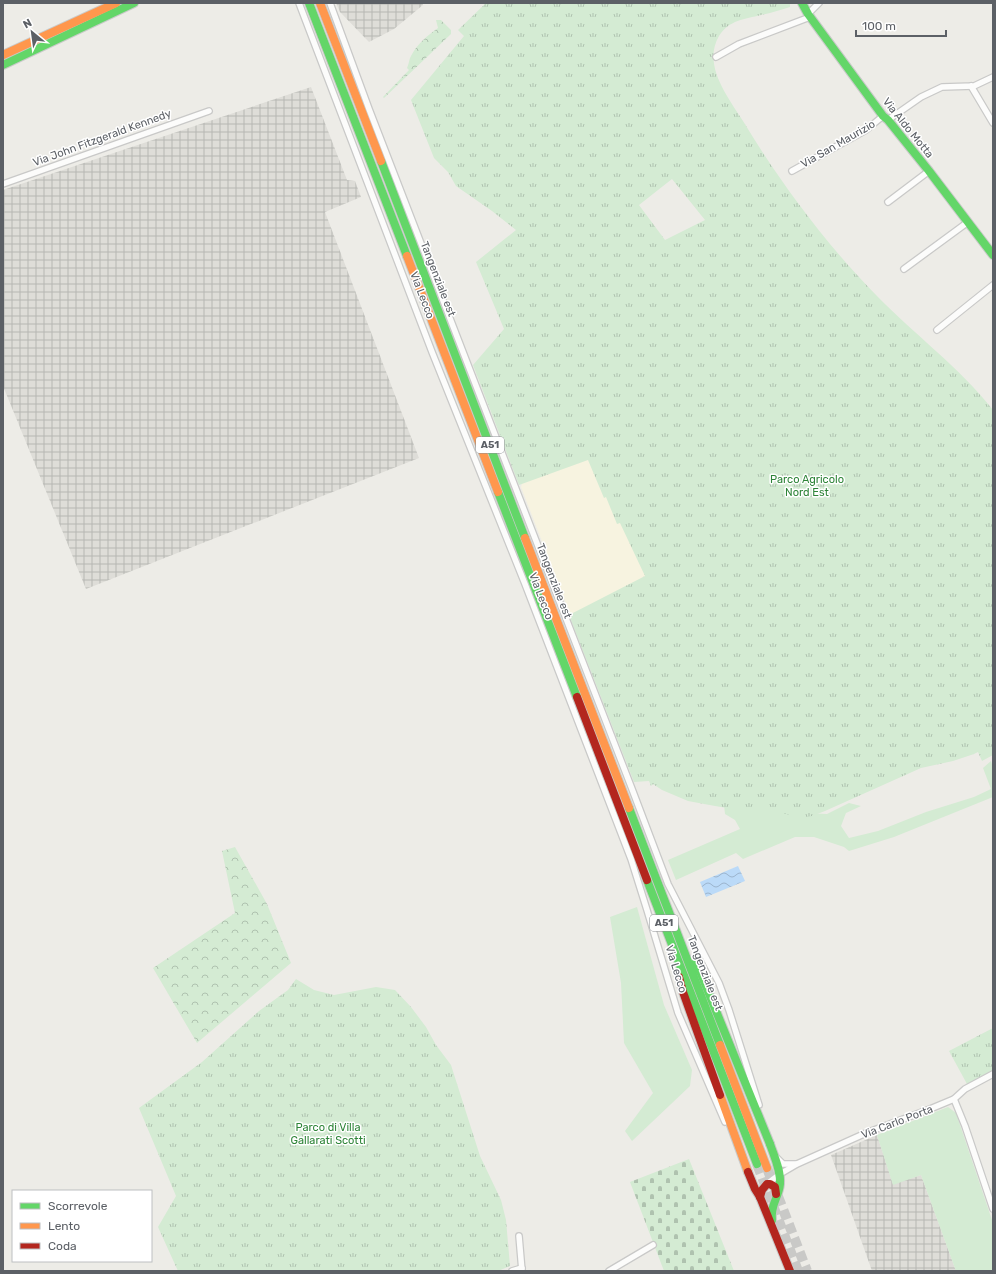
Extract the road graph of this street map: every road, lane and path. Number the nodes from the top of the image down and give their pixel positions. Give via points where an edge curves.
1 (116, 3) edge
2 (134, 3) edge
3 (299, 3) edge
4 (310, 3) edge
5 (320, 3) edge
6 (330, 3) edge
7 (802, 3) edge
8 (819, 3) edge
9 (809, 15) junction
10 (3, 55) edge
11 (716, 57) dead end
12 (3, 65) edge
13 (993, 77) edge
14 (968, 87) junction
15 (208, 111) dead end
16 (886, 118) junction
17 (993, 123) edge
18 (792, 171) dead end
19 (929, 171) junction
20 (3, 184) edge
21 (888, 202) dead end
22 (968, 222) junction
23 (991, 250) edge
24 (904, 269) dead end
25 (993, 285) edge
26 (937, 330) dead end
27 (676, 930) junction
28 (669, 936) junction
29 (993, 1074) edge
30 (954, 1098) junction
31 (770, 1144) junction
32 (773, 1153) junction
33 (757, 1164) tunnel mouth
34 (797, 1164) junction
35 (768, 1168) tunnel mouth
36 (748, 1172) junction
37 (780, 1174) junction
38 (767, 1184) junction
39 (780, 1185) junction
40 (760, 1197) junction
41 (776, 1197) junction
42 (993, 1209) edge
43 (773, 1229) junction
44 (519, 1236) dead end
45 (653, 1245) dead end
46 (522, 1269) edge
47 (512, 1271) edge
48 (609, 1271) edge
49 (790, 1271) edge

1 - 10 main road
2 - 12 main road
3 - 36 street, Via Lecco via 429,345 631,859 678,1013
4 - 28 main road, Tangenziale est / A51
5 - 27 main road, Tangenziale est / A51
6 - 31 street, Via Lecco via 668,884 719,983
7 - 9 main road, Via Aldo Motta
8 - 9 street
9 - 11 street via 739,44
9 - 16 main road, Via Aldo Motta
13 - 14 street
14 - 16 street, Via San Maurizio via 942,87
14 - 17 street
15 - 20 street, Via John Fitzgerald Kennedy
16 - 18 street, Via San Maurizio
16 - 19 main road, Via Aldo Motta
19 - 21 street
19 - 22 main road, Via Aldo Motta
22 - 23 main road, Via Aldo Motta
22 - 24 street
25 - 26 street
27 - 31 main road via 701,974
27 - 35 main road, Tangenziale est / A51
28 - 33 main road, Tangenziale est / A51
28 - 36 main road via 683,992
29 - 30 street, Via Carlo Porta
30 - 34 street, Via Carlo Porta
30 - 42 street
31 - 32 main road, Via Lecco
32 - 34 street via 783,1164
32 - 37 main road, Via Lecco
34 - 37 street, Via Carlo Porta
34 - 39 street, Via Carlo Porta
36 - 40 main road, Via Lecco
37 - 38 street, Via Carlo Porta
37 - 39 main road, Via Lecco
38 - 40 main road
38 - 41 main road via 775,1187
39 - 41 main road, Via Lecco
40 - 41 main road via 770,1200
40 - 43 main road, Via Lecco
41 - 43 main road, Via Lecco via 771,1213
43 - 49 main road, Via Lecco
44 - 46 street
45 - 48 street
46 - 47 street

